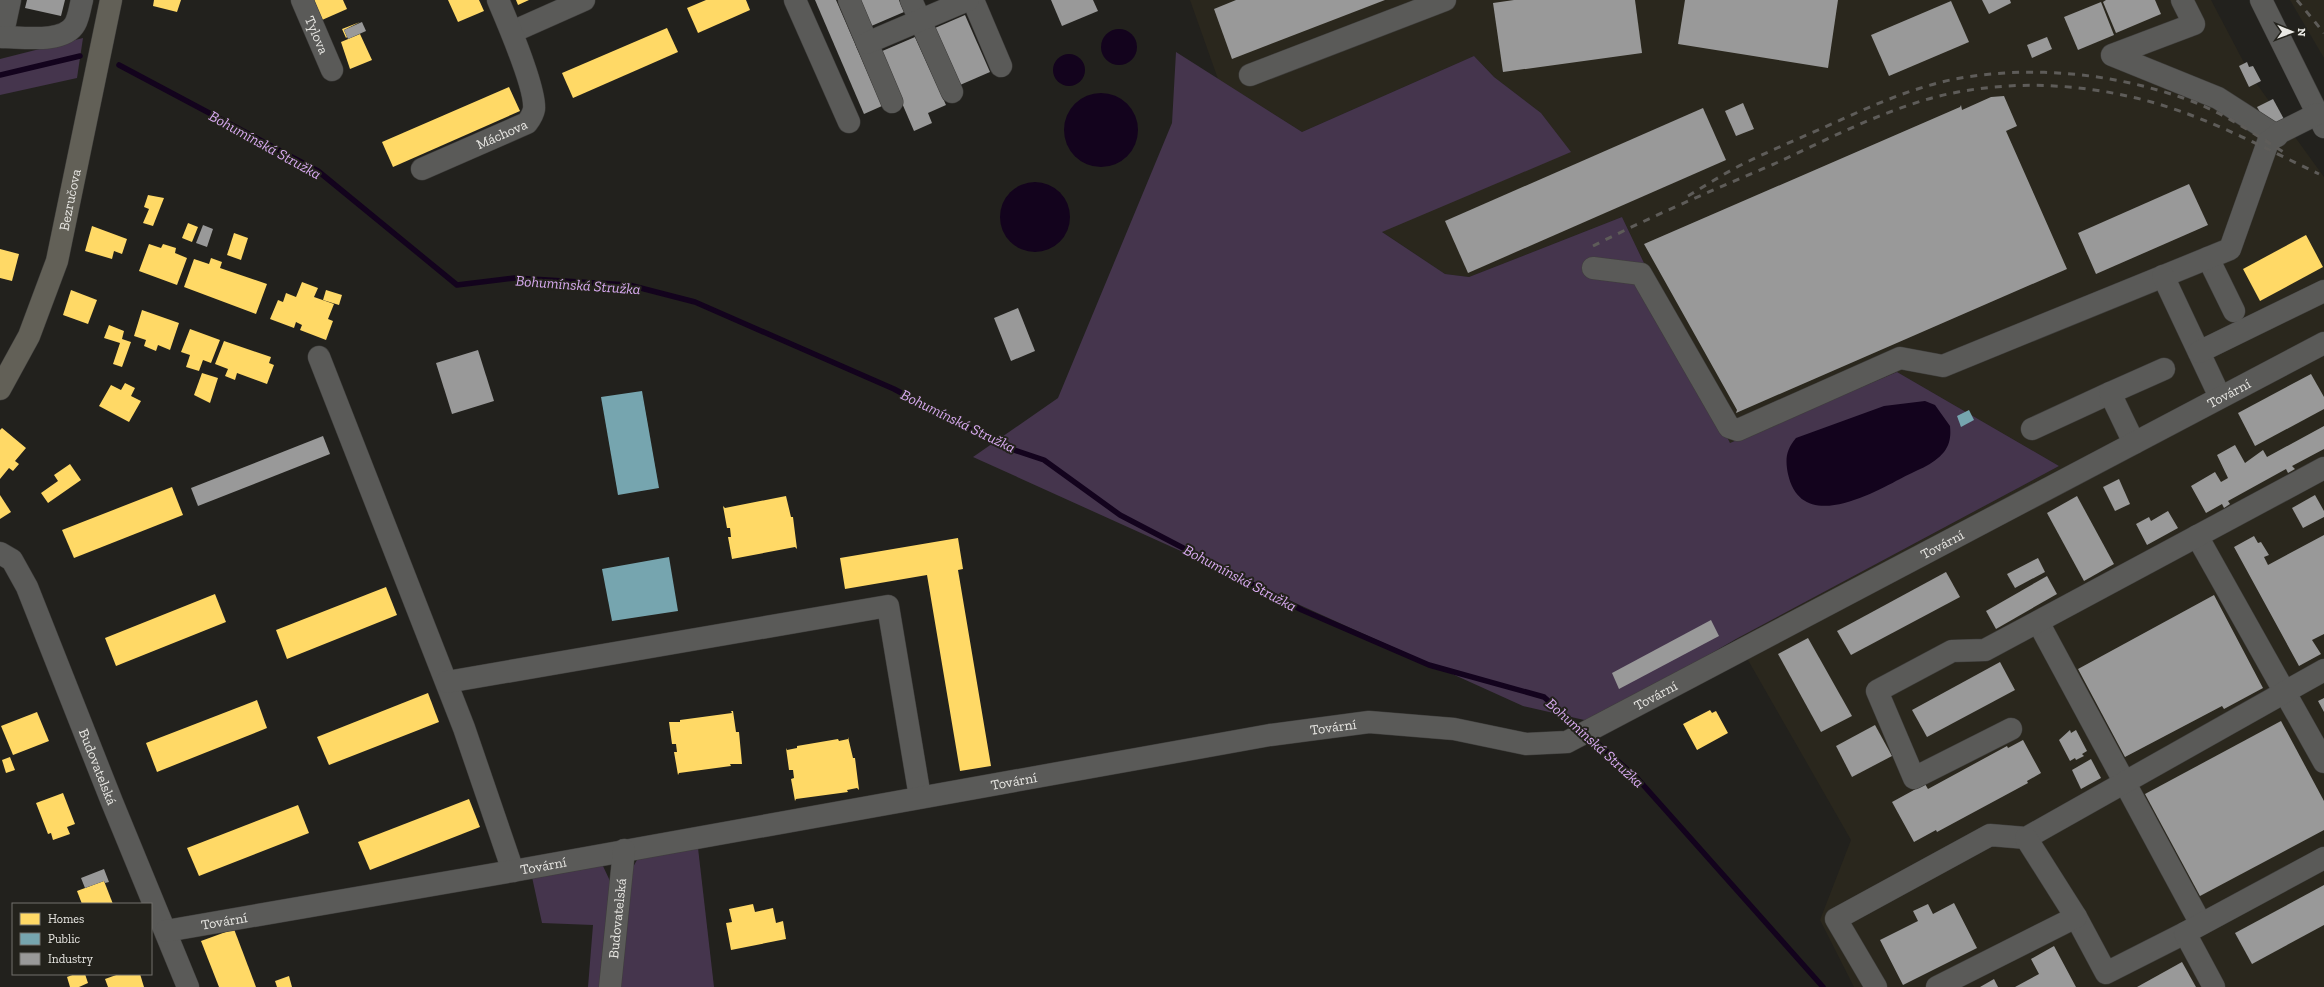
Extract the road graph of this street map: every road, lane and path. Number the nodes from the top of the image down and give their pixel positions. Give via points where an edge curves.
1 (10, 0) edge
2 (82, 0) edge
3 (111, 0) edge
4 (302, 0) edge
5 (498, 0) edge
6 (584, 0) edge
7 (795, 0) edge
8 (849, 0) edge
9 (911, 0) edge
10 (968, 0) edge
11 (973, 0) edge
12 (1445, 0) edge
13 (2182, 0) edge
14 (2261, 0) edge
15 (920, 21) junction
16 (512, 32) junction
17 (1, 36) edge
18 (867, 43) junction
19 (1001, 66) dead end
20 (332, 70) dead end
21 (1250, 75) dead end
22 (952, 92) dead end
23 (892, 102) dead end
24 (2321, 121) edge
25 (849, 122) dead end
26 (2277, 136) junction
27 (422, 169) dead end
28 (2208, 258) junction
29 (1593, 268) dead end
30 (2163, 276) junction
31 (2324, 291) edge
32 (2234, 310) dead end
33 (2324, 343) edge
34 (2199, 352) junction
35 (319, 357) dead end
36 (2164, 369) dead end
37 (0, 389) edge
38 (2110, 393) junction
39 (2220, 398) junction
40 (2032, 429) dead end
41 (2134, 443) junction
42 (2324, 468) edge
43 (2197, 536) junction
44 (0, 553) edge
45 (2038, 622) junction
46 (2324, 670) edge
47 (446, 682) junction
48 (2286, 692) junction
49 (2011, 729) dead end
50 (2324, 762) edge
51 (2125, 784) junction
52 (920, 797) junction
53 (2026, 838) junction
54 (624, 850) junction
55 (2324, 858) edge
56 (513, 871) junction
57 (2076, 917) junction
58 (2193, 928) junction
59 (166, 931) junction
60 (188, 987) edge
61 (610, 987) edge
62 (1876, 987) edge
63 (1936, 987) edge
64 (2214, 987) edge

1 - 17 street
2 - 17 street via 75,25 63,34 43,38
3 - 37 main road, Bezručova via 57,261 29,336
4 - 20 street, Tylova
5 - 16 street, Máchova
6 - 16 street
7 - 25 street
8 - 18 street
9 - 15 street
10 - 15 street
11 - 19 street
12 - 21 street
13 - 26 street via 2194,24 2112,55 2218,98
14 - 24 street
15 - 18 street
15 - 22 street
16 - 27 street, Máchova via 534,99 532,116 527,123
18 - 23 street
24 - 26 street
26 - 28 street via 2268,142 2265,148 2230,249
28 - 30 street
28 - 32 street
29 - 30 street via 1641,274 1729,427 1738,430 1900,358 1943,366
30 - 34 street
31 - 34 street
33 - 39 street, Tovární
34 - 39 street
35 - 47 street
36 - 38 street
38 - 40 street
38 - 41 street
39 - 41 street, Tovární
41 - 52 street, Tovární via 1567,742 1526,744 1454,728 1369,722 1270,735
42 - 43 street
43 - 45 street
43 - 48 street
44 - 59 street, Budovatelská via 12,560 27,587
45 - 49 street via 1985,650 1952,651 1877,691 1914,778
45 - 51 street
46 - 48 street
47 - 52 street via 888,606
47 - 56 street
48 - 50 street
48 - 51 street
51 - 53 street
51 - 58 street
52 - 54 street, Tovární
53 - 57 street
53 - 62 street via 1990,835 1836,919
54 - 56 street, Tovární
54 - 61 street, Budovatelská
55 - 58 street
56 - 59 street, Tovární
57 - 58 street via 2106,973
57 - 63 street
58 - 64 street
59 - 60 street, Budovatelská

